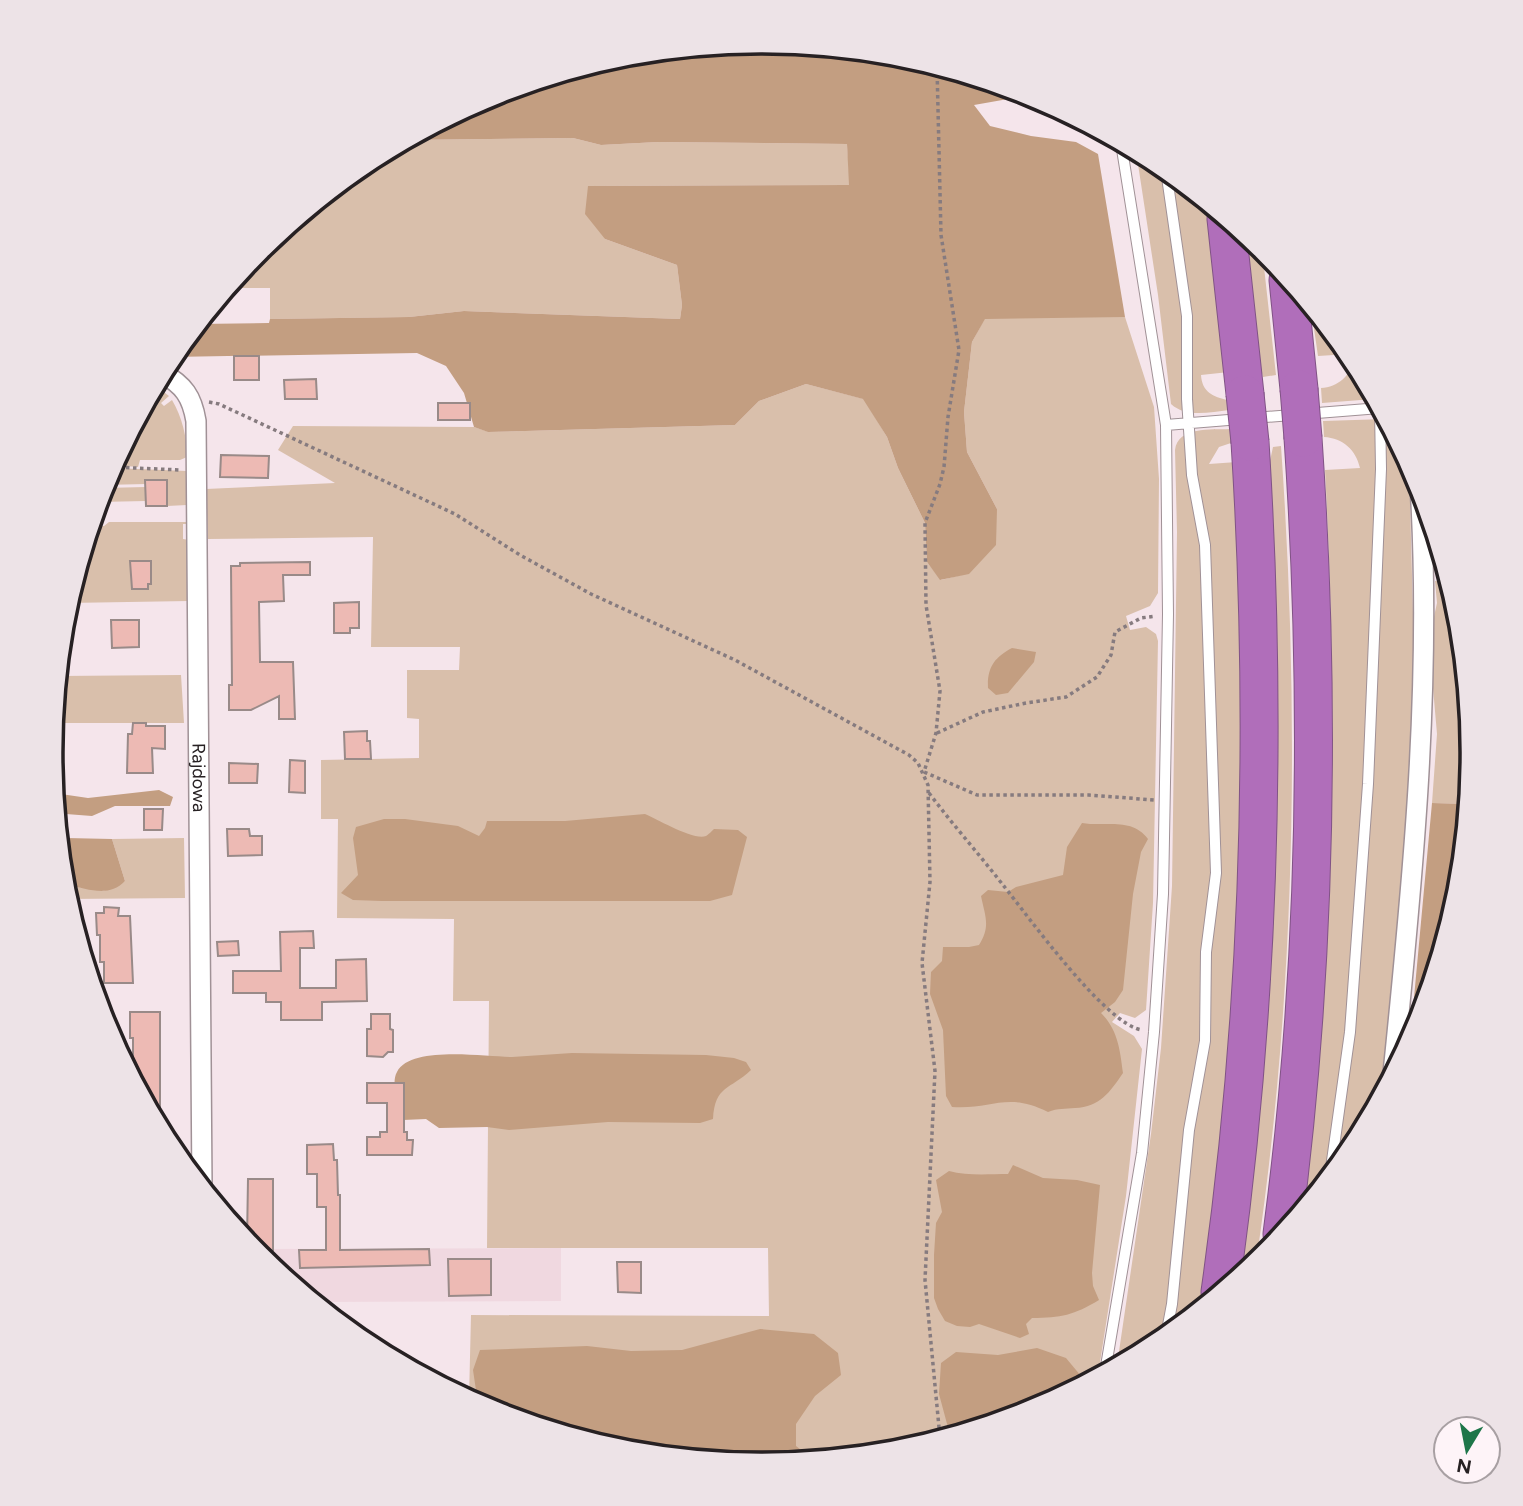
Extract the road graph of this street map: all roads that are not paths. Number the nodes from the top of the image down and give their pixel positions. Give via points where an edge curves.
1 (1123, 155) edge
2 (1168, 185) edge
3 (1228, 233) edge
4 (1290, 296) edge
5 (172, 380) edge
6 (1370, 410) edge
7 (1189, 423) junction
8 (1166, 425) junction
9 (1380, 429) edge
10 (1422, 525) edge
11 (1395, 1046) edge
12 (1333, 1154) edge
13 (202, 1171) edge
14 (1284, 1217) edge
15 (1222, 1278) edge
16 (1169, 1320) edge
17 (1107, 1360) edge

1 - 8 lane
2 - 7 lane via 1187,316
3 - 15 highway, bridge via 1250,442 1260,671 1258,882 1244,1091
4 - 14 highway, bridge via 1313,653 1313,822 1308,954
5 - 13 street, Rajdowa via 187,392 196,421
6 - 7 lane
7 - 8 lane
7 - 16 lane via 1192,475 1205,545 1216,873 1206,952 1204,1053 1189,1130
8 - 17 lane via 1163,894 1142,1153
9 - 12 lane via 1368,783 1350,1032
10 - 11 street via 1422,721

